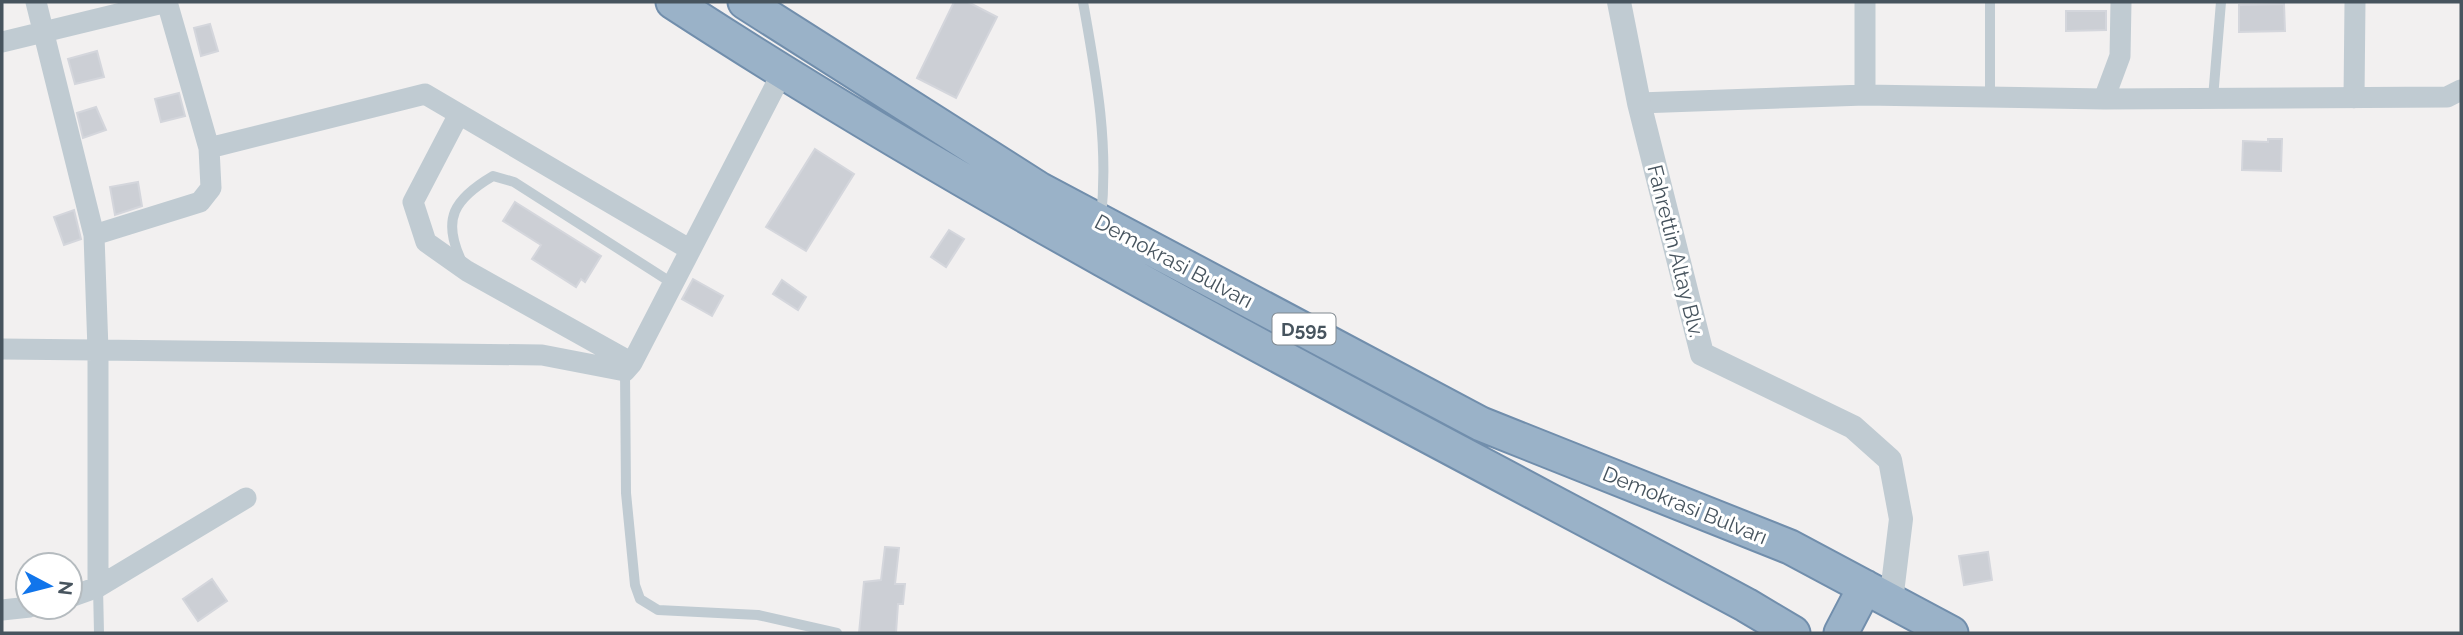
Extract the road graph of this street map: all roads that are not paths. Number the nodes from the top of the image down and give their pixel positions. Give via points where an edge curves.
1 (36, 2) edge
2 (167, 2) edge
3 (673, 2) edge
4 (745, 2) edge
5 (1083, 2) edge
6 (1619, 2) edge
7 (1865, 2) edge
8 (1990, 2) edge
9 (2121, 2) edge
10 (2221, 2) edge
11 (2354, 2) edge
12 (43, 32) junction
13 (2, 42) edge
14 (782, 73) junction
15 (2461, 90) edge
16 (1865, 95) junction
17 (1990, 97) junction
18 (2213, 98) junction
19 (2354, 98) junction
20 (2104, 99) junction
21 (1639, 103) junction
22 (458, 114) junction
23 (209, 148) junction
24 (1100, 222) junction
25 (94, 235) junction
26 (689, 249) junction
27 (467, 271) junction
28 (672, 283) junction
29 (2, 349) edge
30 (98, 351) junction
31 (628, 367) junction
32 (246, 498) dead end
33 (98, 587) junction
34 (84, 592) edge
35 (1878, 594) junction
36 (1746, 605) junction
37 (1935, 630) edge
38 (99, 633) edge
39 (838, 633) edge
40 (1766, 633) edge
41 (1793, 633) edge
42 (1842, 633) edge

1 - 12 street
2 - 12 street
2 - 23 street
3 - 14 highway, Demokrasi Bulvarı / D595
4 - 24 highway, Demokrasi Bulvarı / D595
5 - 24 lane via 1103,124
6 - 21 street, Fahrettin Altay Blv.
7 - 16 street
8 - 17 lane
9 - 20 street via 2120,56
10 - 18 lane
11 - 19 street
12 - 13 street
12 - 25 street
14 - 26 street
14 - 36 highway, Demokrasi Bulvarı / D595 via 1136,279
15 - 19 street via 2447,97
16 - 17 street
16 - 21 street
17 - 20 street
18 - 19 street
18 - 20 street
21 - 35 street, Fahrettin Altay Blv. via 1702,354 1853,427 1890,460 1901,519
22 - 23 street via 425,94
22 - 26 street
22 - 27 street via 413,202 426,242
23 - 25 street via 211,188 200,202
24 - 35 highway, Demokrasi Bulvarı / D595 via 1481,424 1790,547
25 - 30 street
26 - 28 street
27 - 28 lane via 450,230 452,220 472,188 493,176 514,181
27 - 31 street
28 - 31 street
29 - 30 street
30 - 31 street via 542,355
30 - 33 street
31 - 39 lane via 626,493 640,599 658,610 758,615
32 - 33 street
33 - 34 street
33 - 38 lane
35 - 37 highway, D595
35 - 42 highway
36 - 40 highway
36 - 41 highway, Demokrasi Bulvarı / D595

